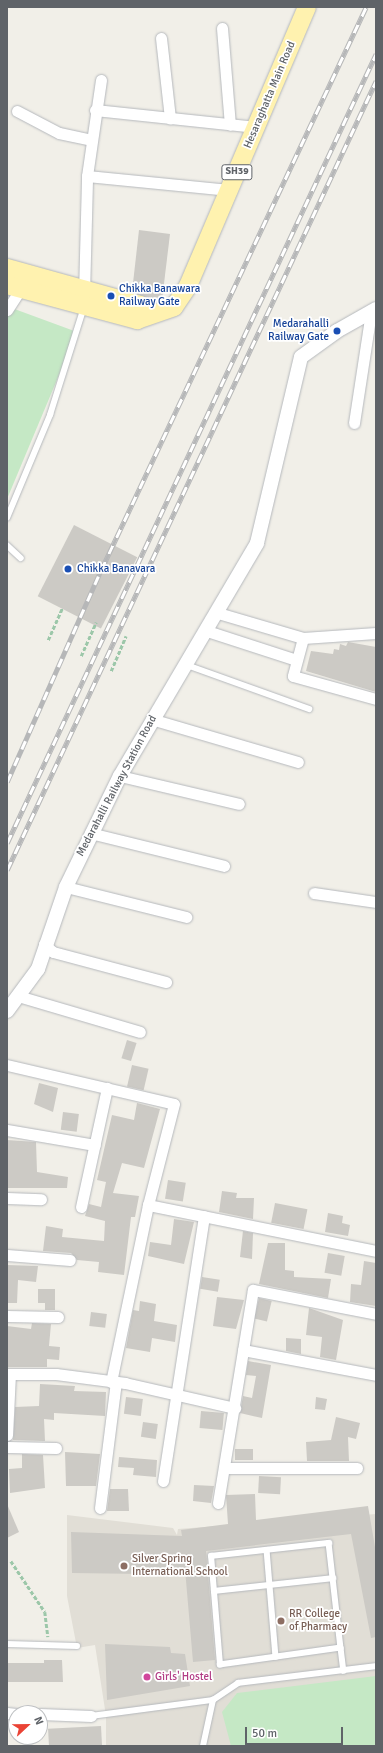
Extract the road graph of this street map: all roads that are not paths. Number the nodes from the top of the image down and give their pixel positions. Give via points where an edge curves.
1 (308, 7) edge
2 (222, 28) dead end
3 (161, 38) dead end
4 (101, 80) dead end
5 (95, 110) junction
6 (17, 111) dead end
7 (170, 118) junction
8 (230, 125) junction
9 (256, 127) junction
10 (91, 140) junction
11 (87, 176) junction
12 (229, 190) junction
13 (7, 268) edge
14 (19, 283) edge
15 (84, 299) junction
16 (7, 310) edge
17 (374, 310) edge
18 (354, 423) dead end
19 (7, 518) edge
20 (7, 545) edge
21 (21, 558) dead end
22 (218, 613) junction
23 (208, 631) junction
24 (376, 633) edge
25 (303, 638) junction
26 (296, 660) junction
27 (184, 664) junction
28 (376, 699) edge
29 (309, 709) dead end
30 (151, 719) junction
31 (298, 762) dead end
32 (120, 776) junction
33 (239, 804) dead end
34 (90, 833) junction
35 (224, 866) dead end
36 (66, 887) junction
37 (314, 893) dead end
38 (376, 902) edge
39 (186, 917) dead end
40 (44, 944) junction
41 (166, 982) dead end
42 (18, 996) junction
43 (7, 1011) edge
44 (140, 1032) dead end
45 (7, 1065) edge
46 (107, 1088) junction
47 (7, 1130) edge
48 (95, 1145) junction
49 (7, 1198) edge
50 (41, 1199) dead end
51 (148, 1205) junction
52 (81, 1207) dead end
53 (204, 1216) junction
54 (376, 1251) edge
55 (7, 1255) edge
56 (70, 1260) dead end
57 (376, 1314) edge
58 (7, 1316) edge
59 (58, 1318) dead end
60 (242, 1350) junction
61 (8, 1374) edge
62 (376, 1375) edge
63 (113, 1382) junction
64 (177, 1395) junction
65 (234, 1408) junction
66 (7, 1435) edge
67 (7, 1447) edge
68 (56, 1448) dead end
69 (224, 1468) junction
70 (357, 1468) dead end
71 (163, 1481) dead end
72 (218, 1503) dead end
73 (100, 1508) dead end
74 (267, 1550) junction
75 (333, 1578) junction
76 (270, 1585) junction
77 (214, 1591) junction
78 (7, 1644) edge
79 (77, 1646) dead end
80 (341, 1648) junction
81 (276, 1657) junction
82 (376, 1666) edge
83 (344, 1671) junction
84 (213, 1700) junction
85 (48, 1714) edge
86 (91, 1716) joint
87 (204, 1745) edge

1 - 9 main road, Hesaraghatta Main Road / SH39
2 - 8 street
3 - 7 street
4 - 5 street
5 - 7 street
5 - 10 street
6 - 10 street via 59,133
7 - 8 street
8 - 9 street
9 - 12 main road, Hesaraghatta Main Road / SH39
10 - 11 street
11 - 12 street
11 - 15 street
12 - 15 main road, Hesaraghatta Main Road / SH39 via 188,286 174,308 137,320
13 - 14 main road, Hesaraghatta Main Road
14 - 15 main road, Hesaraghatta Main Road / SH39
14 - 16 street
15 - 19 lane via 50,415
17 - 18 street
17 - 22 street, Medarahalli Railway Station Road via 301,357 257,542
20 - 21 lane
22 - 23 street, Medarahalli Railway Station Road
22 - 25 street
23 - 26 street
23 - 27 street, Medarahalli Railway Station Road
24 - 25 street
25 - 26 street
26 - 28 street via 293,676
27 - 29 lane
27 - 30 street, Medarahalli Railway Station Road
30 - 31 street
30 - 32 street, Medarahalli Railway Station Road
32 - 33 street
32 - 34 street, Medarahalli Railway Station Road
34 - 35 street
34 - 36 street, Medarahalli Railway Station Road
36 - 39 street
36 - 40 street, Medarahalli Railway Station Road
37 - 38 street
40 - 41 street via 53,952
40 - 42 street, Medarahalli Railway Station Road via 38,969
42 - 43 street, Medarahalli Railway Station Road
42 - 44 street
45 - 46 street
46 - 48 street
46 - 51 street via 174,1104
47 - 48 street
48 - 52 street
49 - 50 street
51 - 53 street
51 - 63 street
53 - 54 street
53 - 64 street
55 - 56 street
57 - 60 street via 253,1290
58 - 59 street
60 - 62 street
60 - 65 street
61 - 63 street via 56,1374
61 - 66 street
63 - 64 street
63 - 73 street
64 - 65 street
64 - 71 street
65 - 69 street
67 - 68 street
69 - 70 street
69 - 72 street
74 - 75 lane via 329,1542
74 - 76 lane
74 - 77 lane via 211,1556
75 - 76 lane
75 - 80 lane
76 - 77 lane
76 - 81 lane
77 - 81 lane via 220,1665
78 - 79 lane
80 - 81 lane
80 - 83 lane
82 - 83 lane
83 - 84 lane via 238,1683
84 - 86 lane
84 - 87 lane
85 - 86 street

